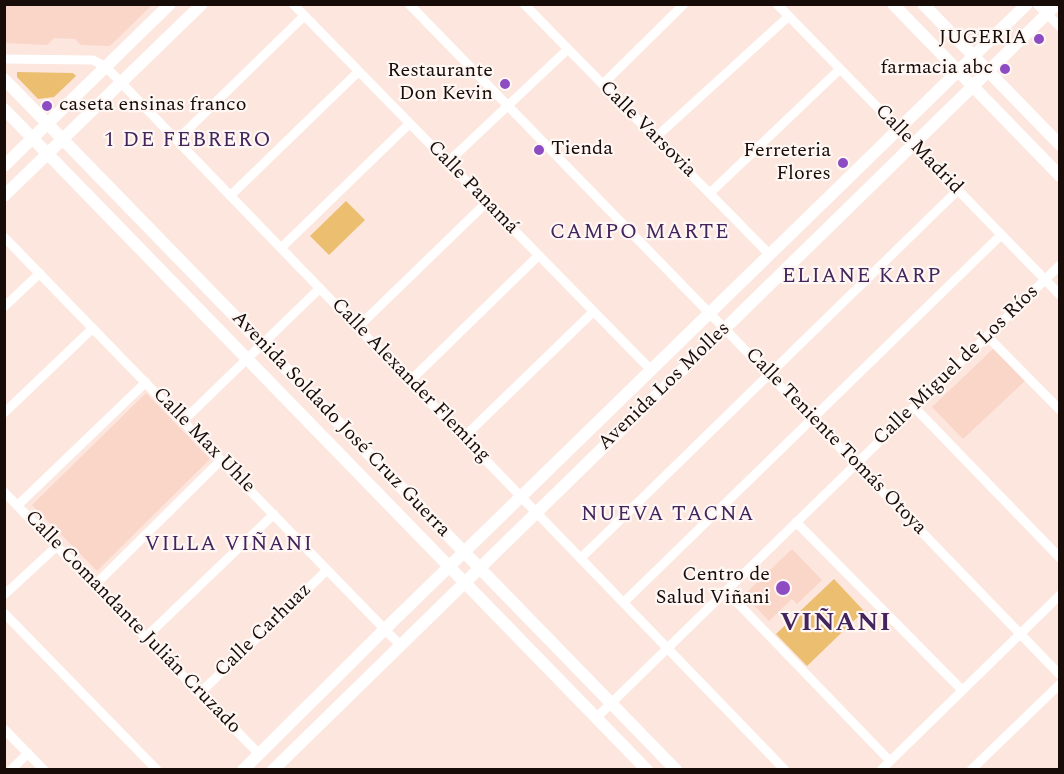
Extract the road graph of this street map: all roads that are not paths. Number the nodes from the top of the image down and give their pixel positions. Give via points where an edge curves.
1 (170, 4) edge
2 (202, 4) edge
3 (293, 4) edge
4 (409, 4) edge
5 (684, 4) edge
6 (777, 4) edge
7 (892, 4) edge
8 (923, 4) edge
9 (1027, 4) edge
10 (1037, 4) edge
11 (1058, 4) edge
12 (529, 6) edge
13 (1047, 15) junction
14 (304, 16) junction
15 (789, 16) junction
16 (1059, 27) edge
17 (568, 49) junction
18 (974, 56) junction
19 (4, 59) edge
20 (106, 67) junction
21 (840, 69) junction
22 (358, 72) junction
23 (958, 72) junction
24 (989, 72) junction
25 (4, 80) edge
26 (121, 83) junction
27 (603, 84) junction
28 (973, 87) junction
29 (507, 105) junction
30 (4, 109) edge
31 (48, 124) junction
32 (409, 124) junction
33 (899, 130) junction
34 (33, 138) junction
35 (656, 138) junction
36 (63, 140) junction
37 (177, 140) junction
38 (1059, 144) edge
39 (914, 145) junction
40 (48, 154) junction
41 (447, 163) junction
42 (4, 166) edge
43 (1059, 176) edge
44 (958, 190) junction
45 (710, 194) junction
46 (4, 196) edge
47 (230, 196) junction
48 (486, 203) junction
49 (1001, 235) junction
50 (4, 237) edge
51 (281, 248) junction
52 (770, 255) junction
53 (538, 256) junction
54 (1059, 265) edge
55 (40, 273) junction
56 (1045, 280) junction
57 (320, 288) junction
58 (1059, 295) edge
59 (4, 307) edge
60 (592, 312) junction
61 (710, 314) junction
62 (357, 327) junction
63 (93, 328) junction
64 (725, 329) junction
65 (987, 336) junction
66 (262, 344) junction
67 (247, 359) junction
68 (652, 371) junction
69 (769, 374) junction
70 (410, 381) junction
71 (146, 382) junction
72 (914, 407) junction
73 (1059, 410) edge
74 (4, 413) edge
75 (812, 418) junction
76 (183, 421) junction
77 (464, 437) junction
78 (221, 460) junction
79 (856, 464) junction
80 (4, 492) edge
81 (522, 497) junction
82 (18, 505) junction
83 (537, 512) junction
84 (274, 514) junction
85 (796, 522) junction
86 (57, 546) junction
87 (465, 553) junction
88 (580, 558) junction
89 (1059, 558) edge
90 (450, 567) junction
91 (480, 568) junction
92 (327, 570) junction
93 (465, 582) junction
94 (95, 585) junction
95 (726, 591) junction
96 (4, 595) edge
97 (1059, 595) edge
98 (624, 602) junction
99 (4, 613) edge
100 (385, 629) junction
101 (1020, 634) junction
102 (146, 637) junction
103 (400, 645) junction
104 (668, 648) junction
105 (1059, 675) edge
106 (1059, 684) edge
107 (962, 690) junction
108 (200, 693) junction
109 (611, 703) junction
110 (596, 718) junction
111 (4, 729) edge
112 (28, 753) junction
113 (259, 754) junction
114 (890, 761) junction
115 (11, 770) edge
116 (44, 770) edge
117 (157, 770) edge
118 (243, 770) edge
119 (273, 770) edge
120 (647, 770) edge
121 (676, 770) edge
122 (785, 770) edge
123 (881, 770) edge
124 (971, 770) edge

1 - 20 street
2 - 26 street
3 - 14 street, Calle Panamá
4 - 29 street, Calle Teniente Tomás Otoya
5 - 27 street
6 - 15 street, Calle Madrid
7 - 23 street
8 - 18 street
9 - 18 street, Avenida Los Molles
10 - 13 street
11 - 13 street, Avenida Los Molles
12 - 17 street, Calle Varsovia
13 - 16 street
13 - 24 street, Avenida Los Molles
14 - 22 street, Calle Panamá
14 - 37 street
15 - 21 street, Calle Madrid
15 - 35 street
17 - 27 street, Calle Varsovia
17 - 29 street
18 - 23 street, Avenida Los Molles
18 - 24 street
19 - 20 street via 93,60
20 - 26 street, Calle Alexander Fleming
20 - 31 street
21 - 33 street, Calle Madrid
21 - 45 street
22 - 32 street, Calle Panamá
22 - 47 street
23 - 28 street
23 - 33 street, Avenida Los Molles
24 - 28 street, Avenida Los Molles
24 - 38 street
25 - 31 street, Avenida Soldado José Cruz Guerra
26 - 36 street
26 - 37 street, Calle Alexander Fleming
27 - 35 street, Calle Varsovia
28 - 39 street, Avenida Los Molles
28 - 43 street
29 - 41 street
29 - 61 street, Calle Teniente Tomás Otoya
30 - 34 street, Avenida Soldado José Cruz Guerra
31 - 34 street
31 - 36 street, Avenida Soldado José Cruz Guerra
32 - 41 street, Calle Panamá
32 - 51 street
33 - 39 street, Calle Madrid
33 - 52 street, Avenida Los Molles
34 - 40 street, Avenida Soldado José Cruz Guerra
34 - 42 street
35 - 45 street, Calle Varsovia
36 - 40 street
36 - 66 street, Avenida Soldado José Cruz Guerra
37 - 47 street, Calle Alexander Fleming
39 - 44 street, Calle Madrid
39 - 64 street, Avenida Los Molles
40 - 46 street
40 - 67 street, Avenida Soldado José Cruz Guerra
41 - 48 street, Calle Panamá
44 - 49 street, Calle Madrid
44 - 69 street
45 - 52 street, Calle Varsovia
47 - 51 street, Calle Alexander Fleming
48 - 53 street, Calle Panamá
48 - 62 street
49 - 56 street, Calle Madrid
49 - 75 street
50 - 55 street, Calle Max Uhle
51 - 57 street, Calle Alexander Fleming
52 - 61 street, Avenida Los Molles
53 - 60 street, Calle Panamá
53 - 70 street
54 - 56 street, Calle Miguel de Los Ríos
55 - 59 street
55 - 63 street, Calle Max Uhle
56 - 58 street, Calle Madrid
56 - 65 street, Calle Miguel de Los Ríos
57 - 62 street, Calle Alexander Fleming
57 - 66 street
60 - 68 street, Calle Panamá
60 - 77 street
61 - 64 street, Calle Teniente Tomás Otoya
61 - 68 street, Avenida Los Molles
62 - 70 street, Calle Alexander Fleming
63 - 71 street, Calle Max Uhle
63 - 74 street
64 - 69 street, Calle Teniente Tomás Otoya
64 - 83 street, Avenida Los Molles
65 - 72 street, Calle Miguel de Los Ríos
65 - 73 street
66 - 67 street
66 - 87 street, Avenida Soldado José Cruz Guerra
67 - 76 street
67 - 90 street, Avenida Soldado José Cruz Guerra
68 - 81 street, Avenida Los Molles
69 - 75 street, Calle Teniente Tomás Otoya
69 - 88 street
70 - 77 street, Calle Alexander Fleming
71 - 76 street, Calle Max Uhle
71 - 82 street
72 - 79 street, Calle Miguel de Los Ríos
72 - 89 street
75 - 79 street, Calle Teniente Tomás Otoya
75 - 98 street
76 - 78 street, Calle Max Uhle
77 - 81 street, Calle Alexander Fleming
78 - 84 street, Calle Max Uhle
78 - 94 street
79 - 85 street, Calle Miguel de Los Ríos
79 - 101 street, Calle Teniente Tomás Otoya
80 - 82 street, Calle Comandante Julián Cruzado
81 - 83 street, Calle Alexander Fleming
81 - 87 street, Avenida Los Molles
82 - 86 street, Calle Comandante Julián Cruzado
83 - 88 street, Calle Alexander Fleming
83 - 91 street, Avenida Los Molles
84 - 92 street, Calle Max Uhle
84 - 102 street
85 - 95 street, Calle Miguel de Los Ríos
85 - 107 street
86 - 94 street, Calle Comandante Julián Cruzado
86 - 96 street
87 - 90 street, Avenida Los Molles
87 - 91 street, Avenida Soldado José Cruz Guerra
88 - 98 street, Calle Alexander Fleming
90 - 93 street, Avenida Soldado José Cruz Guerra
90 - 100 street, Avenida Los Molles
91 - 93 street, Avenida Los Molles
91 - 109 street, Avenida Soldado José Cruz Guerra
92 - 100 street, Calle Max Uhle
92 - 108 street, Calle Carhuaz
93 - 103 street, Avenida Los Molles
93 - 110 street, Avenida Soldado José Cruz Guerra
94 - 102 street, Calle Comandante Julián Cruzado
95 - 104 street, Calle Miguel de Los Ríos
95 - 114 street
97 - 101 street
98 - 104 street, Calle Alexander Fleming
99 - 117 street
100 - 103 street, Calle Max Uhle
100 - 113 street, Avenida Los Molles
101 - 105 street, Calle Teniente Tomás Otoya
101 - 107 street
102 - 108 street, Calle Comandante Julián Cruzado
103 - 119 street, Avenida Los Molles
104 - 109 street, Calle Miguel de Los Ríos
104 - 122 street, Calle Alexander Fleming
106 - 124 street
107 - 114 street
108 - 113 street, Calle Comandante Julián Cruzado
109 - 110 street, Calle Miguel de Los Ríos
109 - 121 street, Avenida Soldado José Cruz Guerra
110 - 120 street, Avenida Soldado José Cruz Guerra
111 - 112 street
112 - 115 street
112 - 116 street
113 - 118 street, Avenida Los Molles
114 - 123 street

